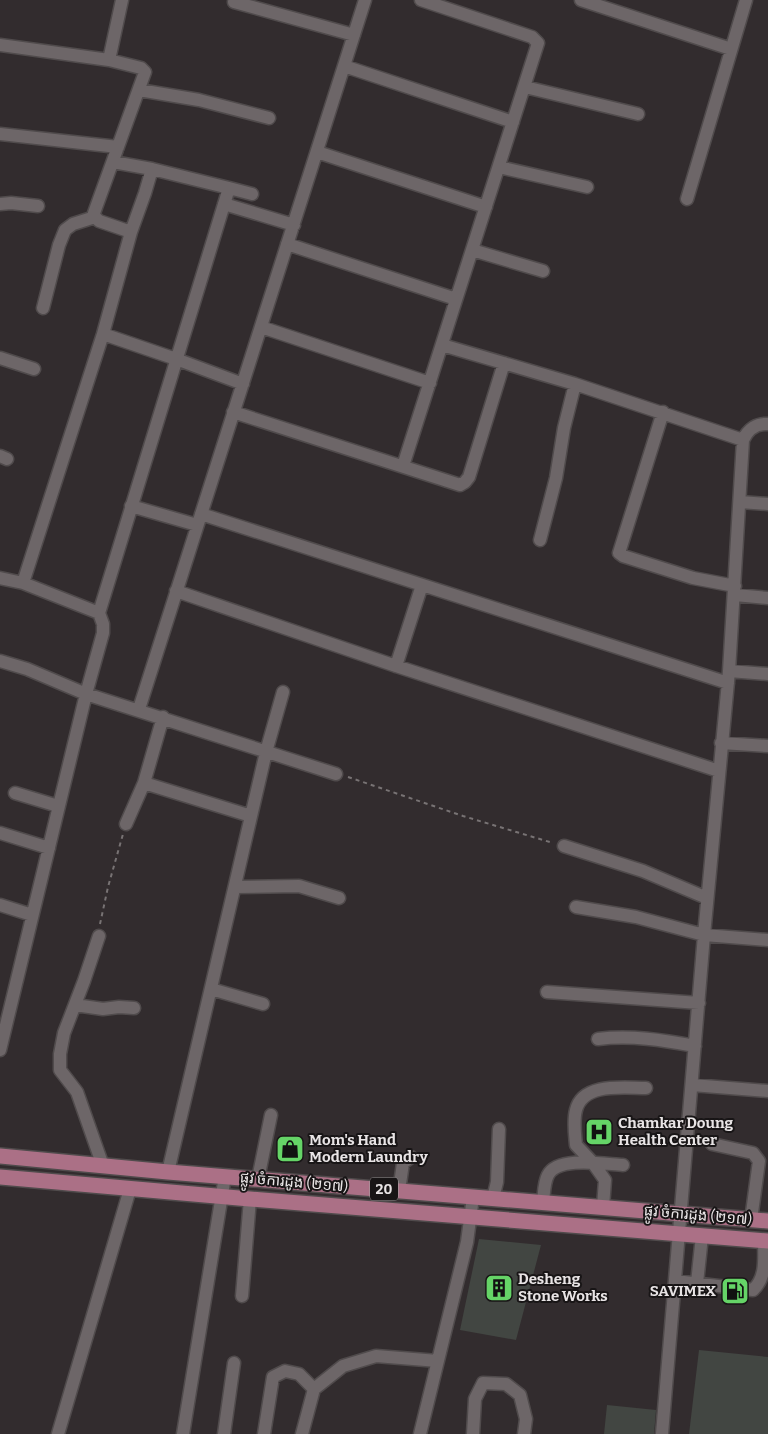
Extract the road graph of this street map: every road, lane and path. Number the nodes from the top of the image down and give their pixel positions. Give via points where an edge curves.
1 (122, 0) edge
2 (366, 0) edge
3 (421, 0) edge
4 (581, 0) edge
5 (746, 0) edge
6 (234, 2) dead end
7 (354, 35) junction
8 (0, 45) edge
9 (731, 49) junction
10 (109, 60) junction
11 (344, 66) junction
12 (525, 87) junction
13 (139, 90) junction
14 (638, 114) dead end
15 (268, 118) dead end
16 (513, 122) junction
17 (0, 134) edge
18 (118, 147) junction
19 (317, 152) junction
20 (113, 162) junction
21 (498, 167) junction
22 (152, 169) junction
23 (587, 187) dead end
24 (229, 188) junction
25 (252, 194) dead end
26 (687, 199) dead end
27 (0, 204) edge
28 (224, 204) junction
29 (38, 206) dead end
30 (486, 207) junction
31 (95, 217) junction
32 (294, 225) junction
33 (131, 232) junction
34 (287, 244) junction
35 (472, 250) junction
36 (543, 270) dead end
37 (456, 300) junction
38 (43, 308) dead end
39 (261, 327) junction
40 (103, 334) junction
41 (442, 345) junction
42 (0, 358) edge
43 (176, 359) junction
44 (504, 363) junction
45 (34, 369) dead end
46 (430, 383) junction
47 (243, 384) junction
48 (575, 384) junction
49 (234, 412) junction
50 (663, 412) junction
51 (768, 424) edge
52 (743, 440) junction
53 (403, 466) junction
54 (740, 502) junction
55 (768, 504) edge
56 (131, 506) junction
57 (199, 520) junction
58 (540, 540) dead end
59 (0, 578) edge
60 (23, 584) junction
61 (422, 585) junction
62 (735, 590) junction
63 (176, 591) junction
64 (768, 598) edge
65 (99, 613) junction
66 (0, 661) edge
67 (396, 666) junction
68 (768, 674) edge
69 (729, 677) junction
70 (283, 692) dead end
71 (86, 694) junction
72 (139, 709) junction
73 (163, 718) junction
74 (722, 744) junction
75 (768, 746) edge
76 (266, 752) junction
77 (719, 771) junction
78 (336, 774) joint
79 (144, 783) junction
80 (15, 793) dead end
81 (58, 806) junction
82 (252, 816) junction
83 (126, 824) joint
84 (0, 833) edge
85 (564, 846) joint
86 (49, 848) junction
87 (235, 887) junction
88 (339, 898) dead end
89 (708, 898) junction
90 (0, 905) edge
91 (576, 907) dead end
92 (32, 915) junction
93 (704, 935) junction
94 (98, 936) joint
95 (768, 940) edge
96 (211, 989) junction
97 (547, 992) dead end
98 (699, 1003) junction
99 (263, 1004) dead end
100 (75, 1005) junction
101 (134, 1008) dead end
102 (598, 1039) dead end
103 (695, 1046) junction
104 (0, 1050) edge
105 (692, 1085) junction
106 (646, 1088) dead end
107 (768, 1091) edge
108 (271, 1115) dead end
109 (498, 1129) dead end
110 (712, 1144) dead end
111 (0, 1156) edge
112 (411, 1157) dead end
113 (593, 1163) junction
114 (623, 1165) dead end
115 (104, 1166) junction
116 (168, 1172) junction
117 (224, 1176) junction
118 (0, 1177) edge
119 (258, 1179) junction
120 (130, 1189) junction
121 (399, 1191) junction
122 (221, 1197) junction
123 (473, 1197) junction
124 (493, 1198) junction
125 (250, 1200) junction
126 (543, 1202) junction
127 (603, 1207) junction
128 (681, 1214) junction
129 (472, 1218) junction
130 (751, 1220) junction
131 (768, 1221) edge
132 (679, 1235) junction
133 (702, 1236) junction
134 (766, 1240) edge
135 (675, 1281) junction
136 (697, 1283) junction
137 (242, 1296) dead end
138 (438, 1361) junction
139 (234, 1363) dead end
140 (314, 1389) junction
141 (58, 1434) edge
142 (183, 1434) edge
143 (224, 1434) edge
144 (264, 1434) edge
145 (302, 1434) edge
146 (420, 1434) edge
147 (473, 1434) edge
148 (524, 1434) edge
149 (662, 1434) edge

1 - 10 street
2 - 7 street
3 - 12 street via 532,37 538,43
4 - 9 street
5 - 9 street
6 - 7 street
7 - 11 street
8 - 10 street
9 - 26 street
10 - 13 street via 142,68 145,72
11 - 16 street
11 - 19 street
12 - 14 street
12 - 16 street
13 - 15 street via 200,100
13 - 18 street
16 - 21 street
17 - 18 street
18 - 20 street
19 - 30 street
19 - 32 street
20 - 22 street
20 - 31 street
21 - 23 street
21 - 30 street
22 - 24 street
22 - 33 street
24 - 25 street
24 - 28 street
27 - 29 street
28 - 32 street
28 - 43 street
30 - 35 street
31 - 33 street
31 - 38 street via 65,230
32 - 34 street
33 - 40 street
34 - 37 street
34 - 39 street
35 - 36 street
35 - 37 street
37 - 41 street
39 - 46 street
39 - 47 street
40 - 43 street
40 - 60 street
41 - 44 street
41 - 46 street
42 - 45 street
43 - 47 street
43 - 56 street
44 - 48 street
44 - 53 street via 465,482 460,484
46 - 53 street
47 - 49 street
48 - 50 street
48 - 58 street
49 - 53 street
49 - 57 street
50 - 52 street
50 - 62 street via 619,553
51 - 52 street via 750,429
52 - 54 street
54 - 55 street
54 - 62 street
56 - 57 street
56 - 65 street
57 - 61 street
57 - 63 street
59 - 60 street
60 - 65 street
61 - 67 street
61 - 69 street
62 - 64 street
62 - 69 street
63 - 67 street
63 - 72 street
65 - 71 street via 103,634
66 - 71 street
67 - 77 street
68 - 69 street
69 - 74 street
70 - 76 street
71 - 72 street
71 - 81 street
72 - 73 street
73 - 76 street
73 - 79 street
74 - 75 street
74 - 77 street
76 - 78 street
76 - 82 street
77 - 89 street
78 - 85 path
79 - 82 street
79 - 83 street
80 - 81 street
81 - 86 street
82 - 87 street
83 - 94 path
84 - 86 street
85 - 89 street via 643,871
86 - 92 street
87 - 88 street via 299,886
87 - 96 street
89 - 93 street
90 - 92 street
91 - 93 street via 636,917
92 - 104 street
93 - 95 street
93 - 98 street
94 - 100 street
96 - 99 street
96 - 116 street
97 - 98 street
98 - 103 street
100 - 101 street via 103,1009
100 - 115 street via 64,1033 60,1070 77,1092
102 - 103 street via 652,1039
103 - 105 street
105 - 107 street
105 - 128 street
106 - 113 street via 602,1088 584,1096 576,1108 576,1145
108 - 119 street
109 - 124 street via 497,1182
110 - 130 street via 753,1153 759,1161
111 - 115 main road, ផ្លូវ ចំការដូង (២១៧) / 20
112 - 121 street via 403,1163
113 - 114 street
113 - 126 street via 566,1163 554,1168 547,1176
113 - 127 street via 605,1180
115 - 116 main road, ផ្លូវ ចំការដូង (២១៧) / 20
116 - 117 main road, ផ្លូវ ចំការដូង (២១៧) / 20
117 - 119 main road, ផ្លូវ ចំការដូង (២១៧) / 20
117 - 122 street
118 - 120 main road, ផ្លូវ ចំការដូង (២១៧) / 20
119 - 121 main road, ផ្លូវ ចំការដូង (២១៧) / 20
120 - 122 main road, ផ្លូវ ចំការដូង (២១៧) / 20
120 - 141 street
121 - 123 main road, ផ្លូវ ចំការដូង (២១៧) / 20
122 - 125 main road, ផ្លូវ ចំការដូង (២១៧) / 20
122 - 142 street
123 - 124 main road, ផ្លូវ ចំការដូង (២១៧) / 20
123 - 129 street
124 - 126 main road, ផ្លូវ ចំការដូង (២១៧) / 20
125 - 129 main road, ផ្លូវ ចំការដូង (២១៧) / 20
125 - 137 street
126 - 127 main road, ផ្លូវ ចំការដូង (២១៧) / 20
127 - 128 main road, ផ្លូវ ចំការដូង (២១៧) / 20
128 - 130 main road, ផ្លូវ ចំការដូង (២១៧) / 20
128 - 132 street
129 - 132 main road, ផ្លូវ ចំការដូង (២១៧) / 20
129 - 138 street
130 - 131 main road, ផ្លូវ ចំការដូង (២១៧) / 20
132 - 133 main road, ផ្លូវ ចំការដូង (២១៧) / 20
132 - 135 street
133 - 134 main road, ផ្លូវ ចំការដូង (២១៧) / 20
133 - 136 street
134 - 136 street via 764,1270 760,1284 753,1290
135 - 136 street
135 - 149 street
138 - 140 street via 376,1356 343,1366
138 - 146 street
139 - 143 street
140 - 144 street via 299,1374 285,1370 273,1377
140 - 145 street
147 - 148 street via 475,1399 483,1383 506,1384 520,1395 526,1419

